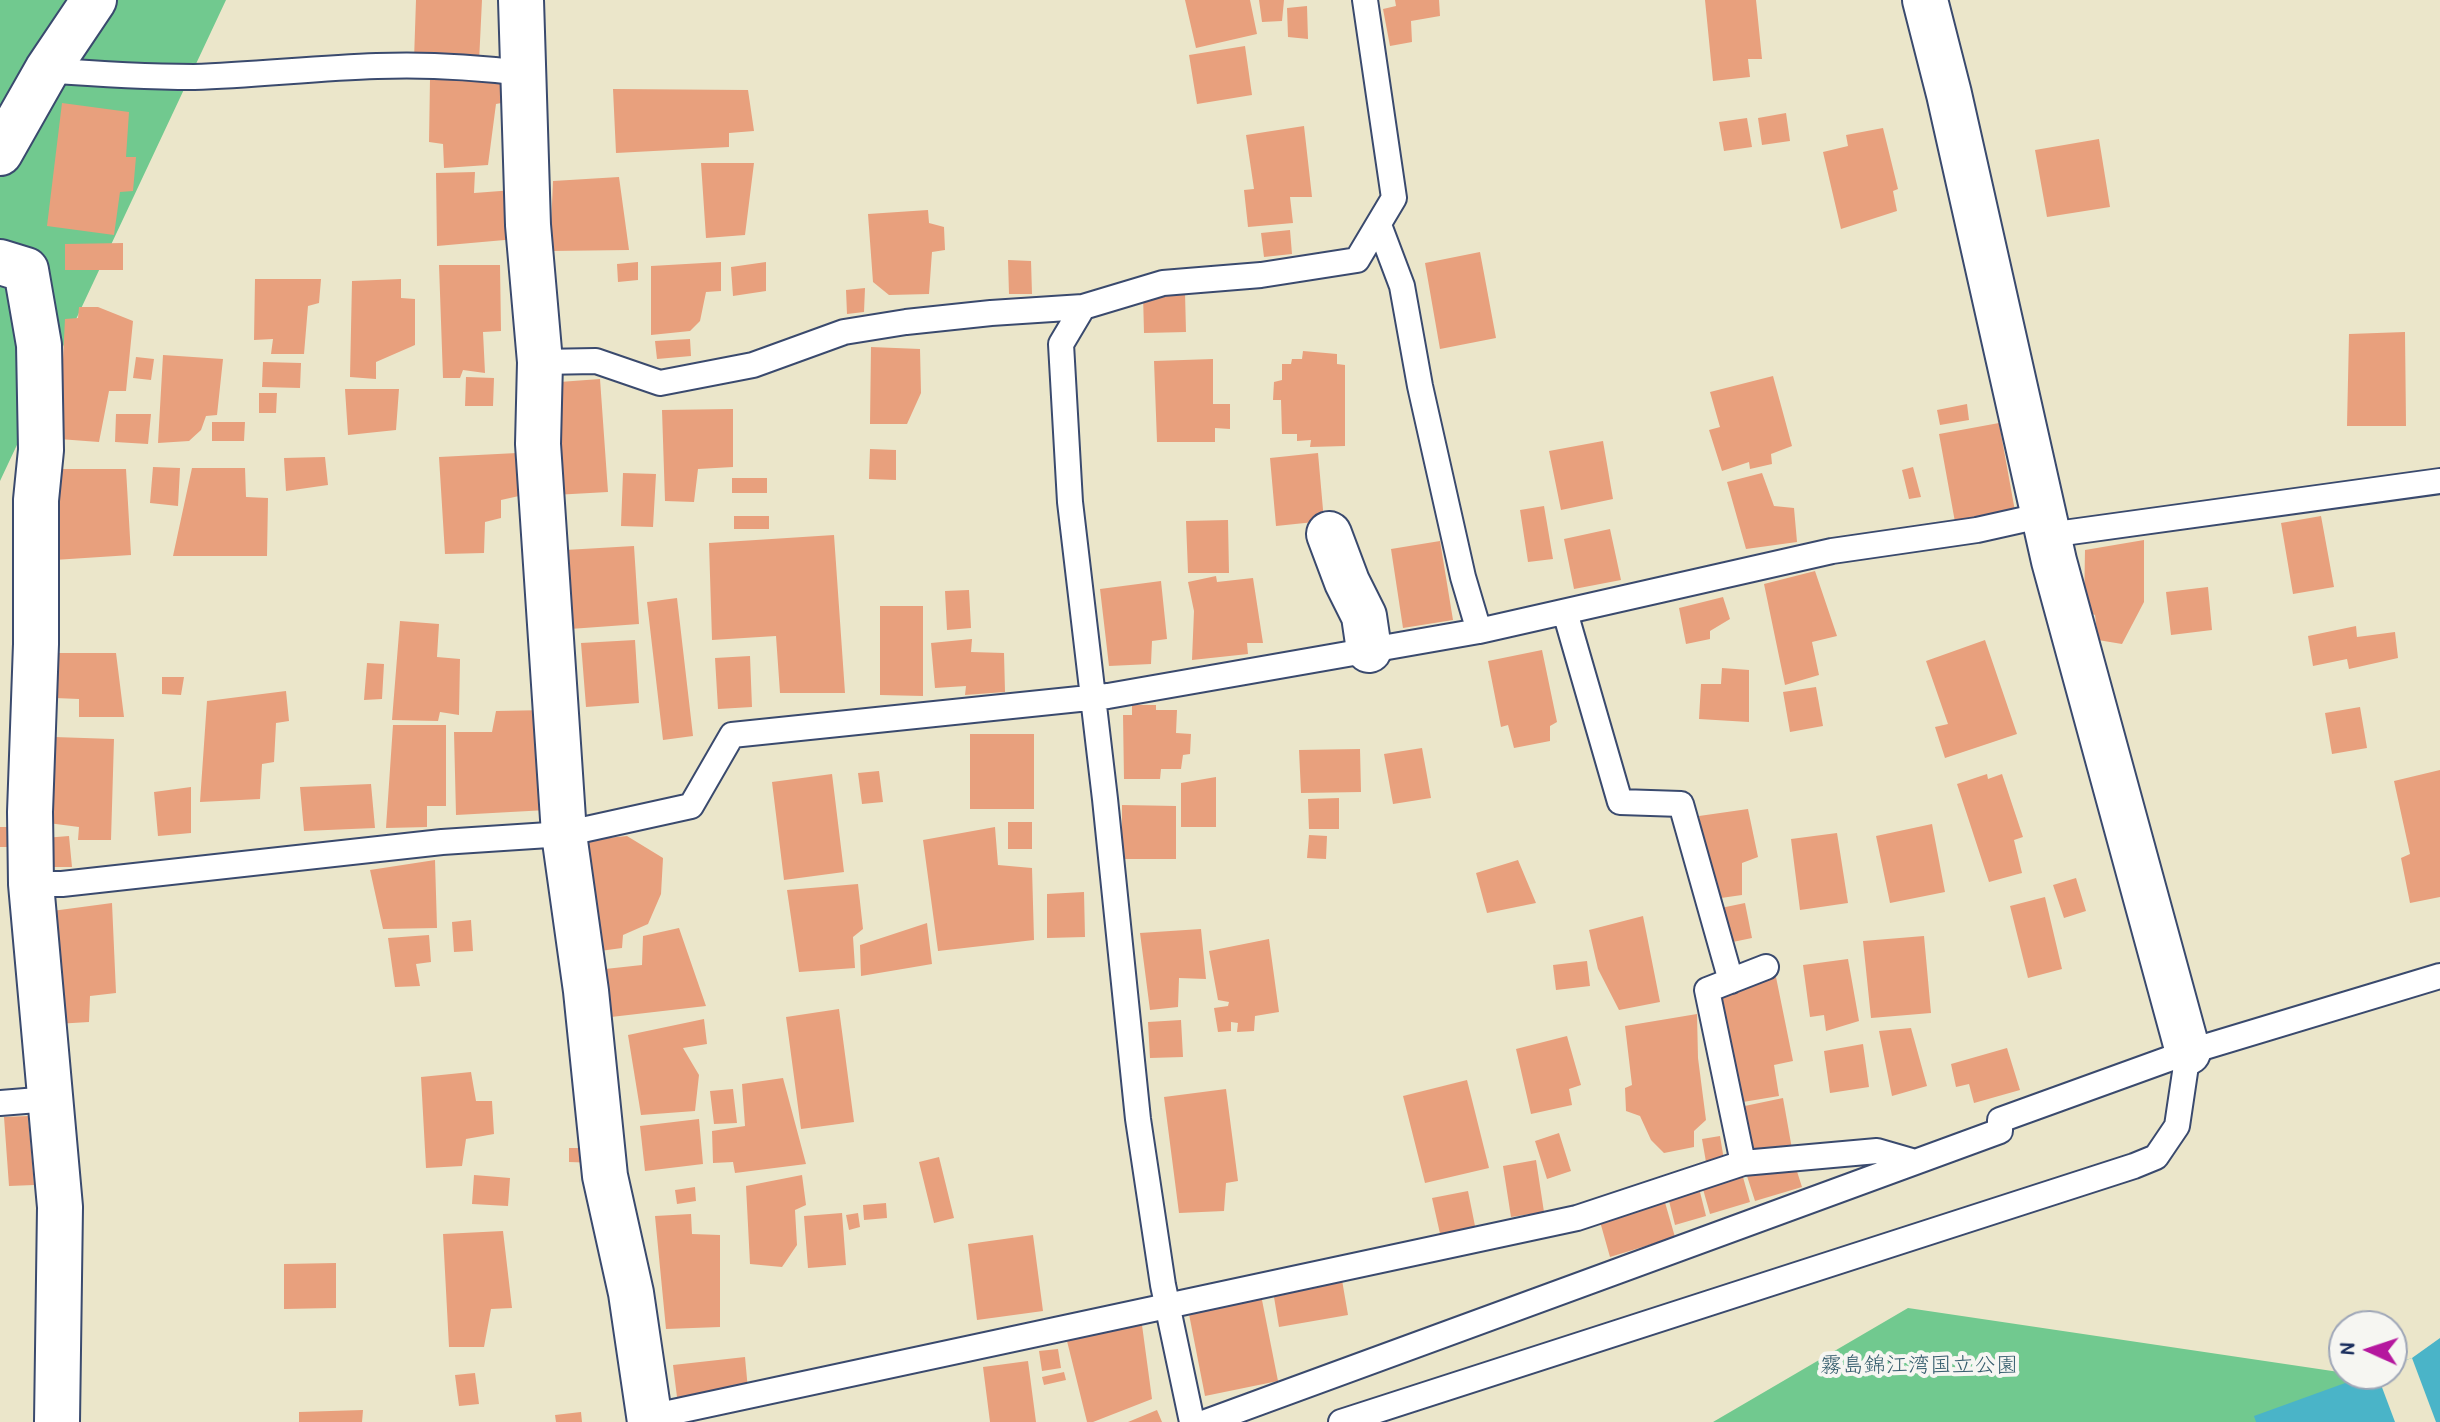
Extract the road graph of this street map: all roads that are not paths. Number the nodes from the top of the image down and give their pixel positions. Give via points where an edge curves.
1 (94, 0) edge
2 (521, 0) edge
3 (1365, 0) edge
4 (1925, 0) edge
5 (47, 70) junction
6 (523, 73) junction
7 (1, 150) edge
8 (1379, 225) junction
9 (0, 262) edge
10 (1083, 307) junction
11 (540, 362) junction
12 (2440, 481) edge
13 (2046, 525) junction
14 (1329, 534) dead end
15 (1565, 612) junction
16 (1479, 631) junction
17 (1369, 650) junction
18 (1092, 698) junction
19 (564, 834) junction
20 (31, 884) junction
21 (1766, 967) dead end
22 (2440, 976) edge
23 (1731, 981) junction
24 (2188, 1052) junction
25 (50, 1099) junction
26 (0, 1103) edge
27 (1915, 1162) junction
28 (1743, 1163) junction
29 (1167, 1305) junction
30 (650, 1420) edge
31 (57, 1422) edge
32 (1192, 1422) edge
33 (1206, 1422) edge
34 (1341, 1422) edge

1 - 5 main road
2 - 6 main road
3 - 8 lane via 1394,198
4 - 13 main road
5 - 6 lane via 192,77 449,66
5 - 7 main road
6 - 11 main road
8 - 10 lane via 1357,260 1163,283
8 - 16 lane via 1402,286 1440,476
9 - 20 main road via 26,270 39,345
10 - 11 lane via 844,332 753,365 660,383 596,361
10 - 18 lane via 1061,344 1070,502
11 - 19 main road via 538,444
12 - 13 lane
13 - 15 lane via 1832,551
13 - 24 main road
14 - 17 main road via 1364,616
15 - 16 lane
15 - 23 lane via 1620,802 1681,804
16 - 17 lane
17 - 18 lane
18 - 19 lane via 732,735 691,806
18 - 29 lane via 1138,1119
19 - 20 lane
19 - 30 main road via 605,1176 631,1293
20 - 25 main road
21 - 23 lane
22 - 24 lane
23 - 28 lane via 1707,990
24 - 27 lane via 2000,1120 2000,1131
24 - 34 lane via 2177,1126 2156,1157
25 - 26 lane
25 - 31 main road via 60,1207
27 - 28 lane via 1877,1151
27 - 33 lane
28 - 29 lane via 1577,1218
29 - 30 lane
29 - 32 lane

